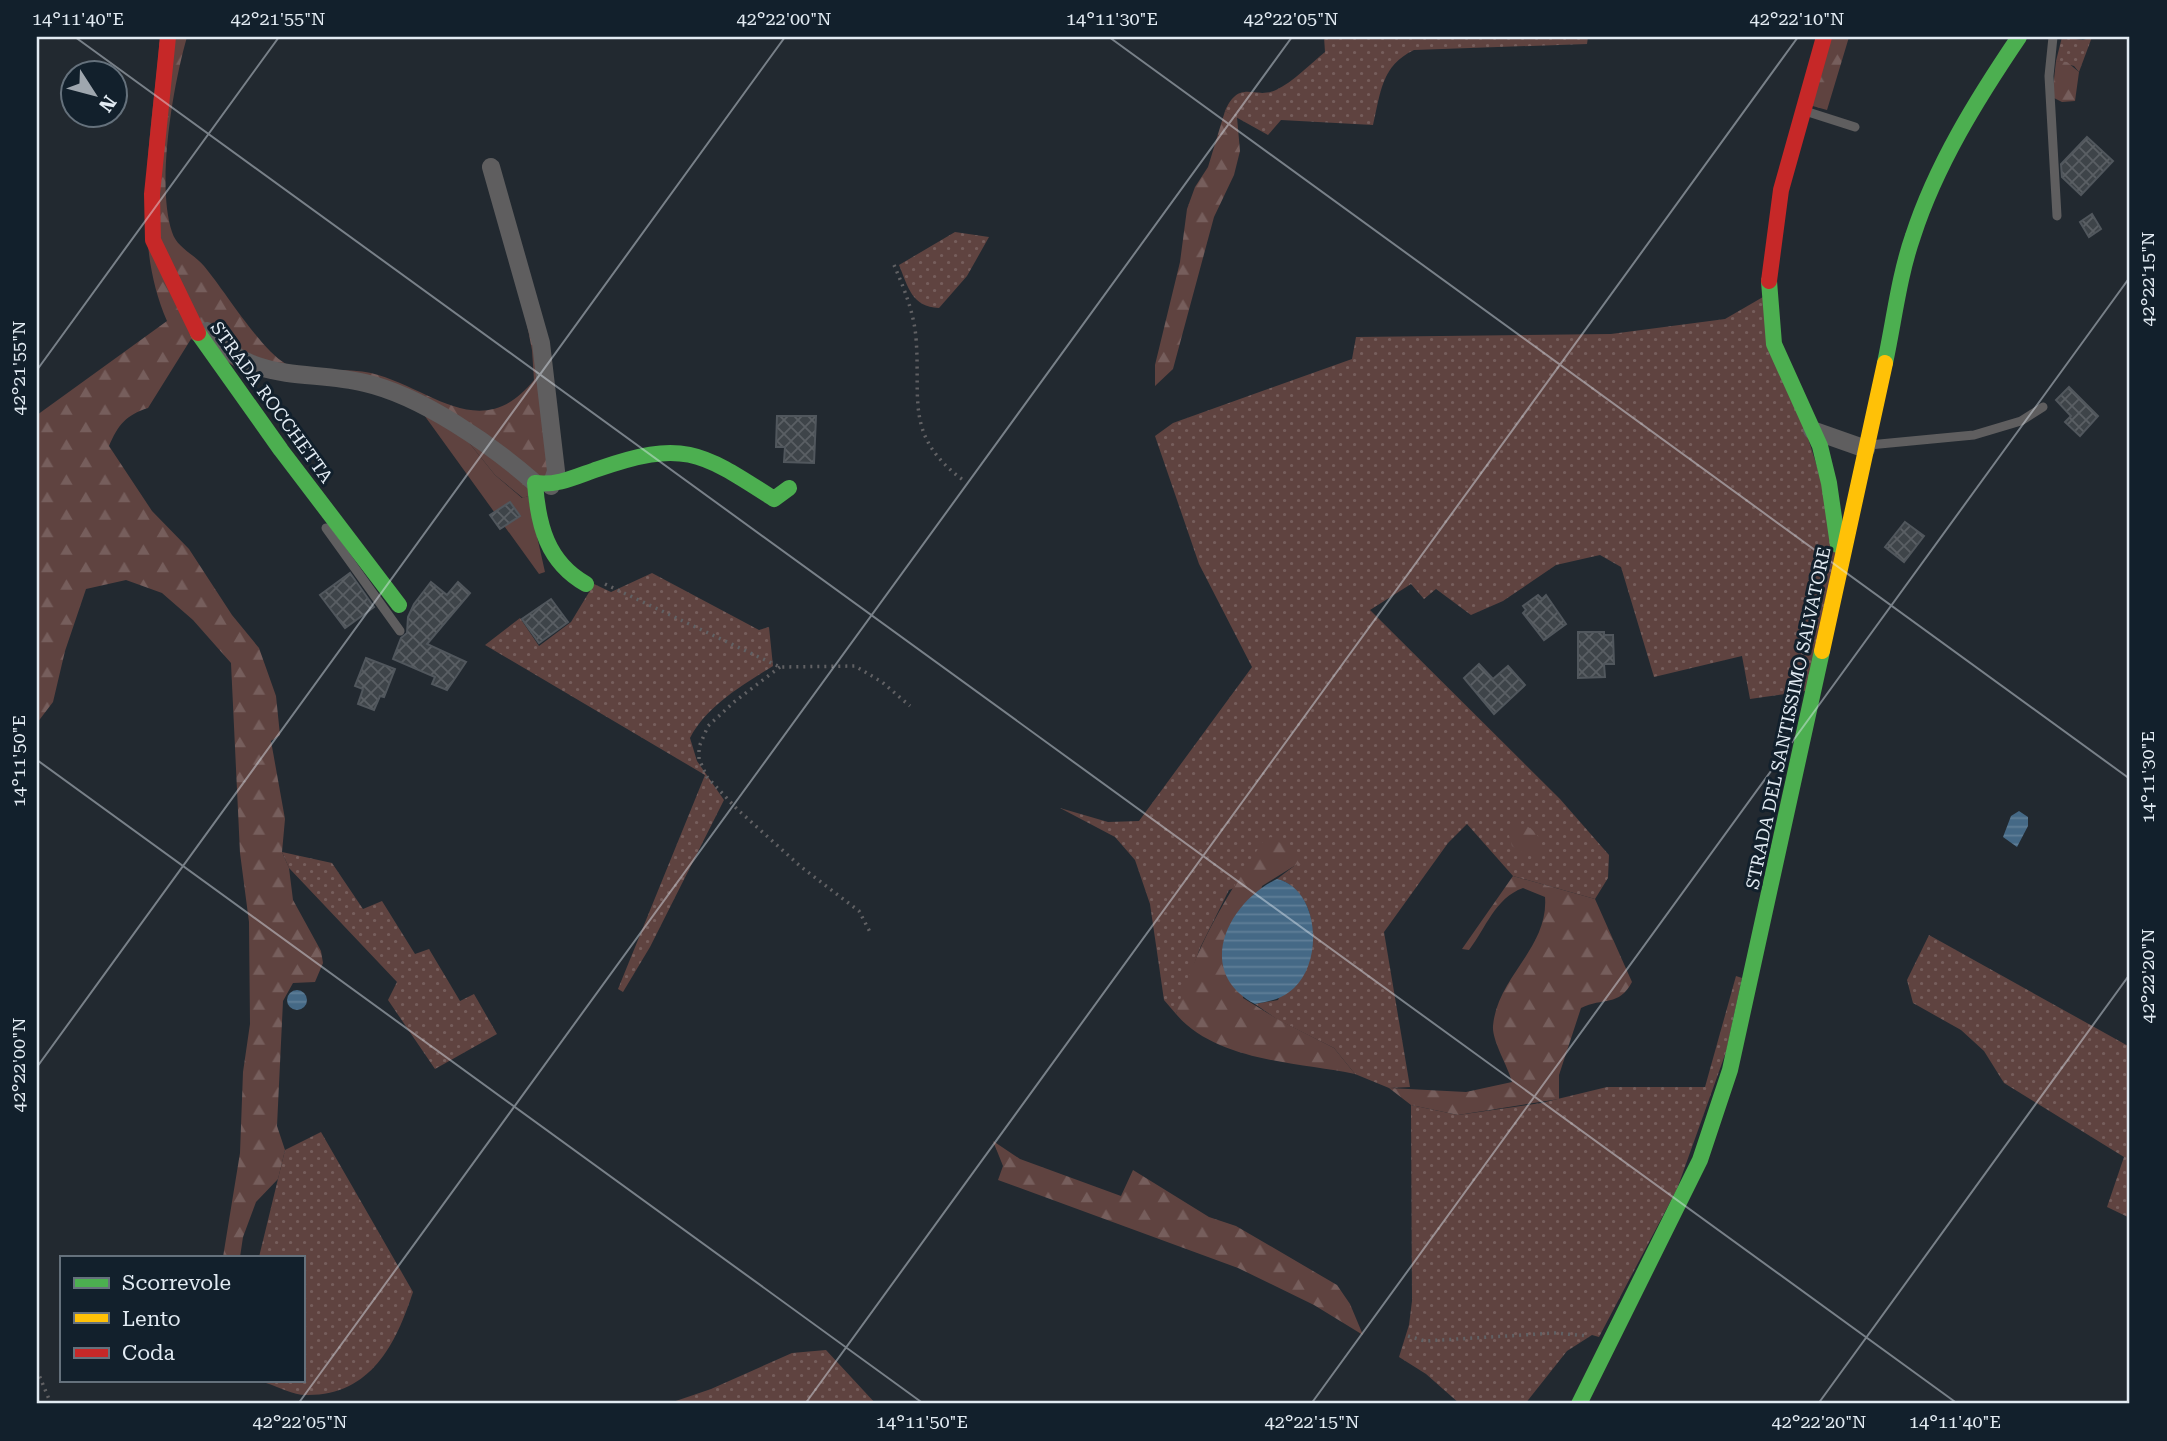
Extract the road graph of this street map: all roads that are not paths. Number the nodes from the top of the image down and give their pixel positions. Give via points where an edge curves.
1 (168, 37) edge
2 (1824, 37) edge
3 (2019, 37) edge
4 (2053, 37) edge
5 (1803, 111) junction
6 (1855, 127) dead end
7 (491, 167) dead end
8 (2057, 216) dead end
9 (185, 305) junction
10 (195, 329) junction
11 (2043, 407) dead end
12 (1812, 430) junction
13 (1867, 447) junction
14 (543, 485) junction
15 (789, 488) dead end
16 (303, 497) dead end
17 (319, 519) dead end
18 (1840, 563) junction
19 (586, 584) road end
20 (399, 605) dead end
21 (400, 631) dead end
22 (1579, 1404) edge

1 - 9 street, STRADA ROCCHETTA via 152,194 153,240
2 - 5 street
3 - 13 street, STRADA DEL SANTISSIMO SALVATORE via 1935,176 1916,226
4 - 8 lane via 2049,76
5 - 6 lane
5 - 12 street via 1771,260 1770,310 1774,345
7 - 14 street via 541,343 556,471
9 - 10 street, STRADA ROCCHETTA
9 - 14 street via 218,344 254,365 294,376 366,383 418,404 498,450
10 - 16 lane via 205,362
10 - 20 street, STRADA ROCCHETTA
11 - 13 lane via 2021,421 1974,435
12 - 13 street
12 - 18 street via 1829,479
13 - 18 street, STRADA DEL SANTISSIMO SALVATORE
14 - 15 street via 637,454 677,448 710,458 774,499
14 - 19 street via 536,510 545,543 566,573
17 - 21 lane
18 - 22 street, STRADA DEL SANTISSIMO SALVATORE via 1730,1070 1700,1160

